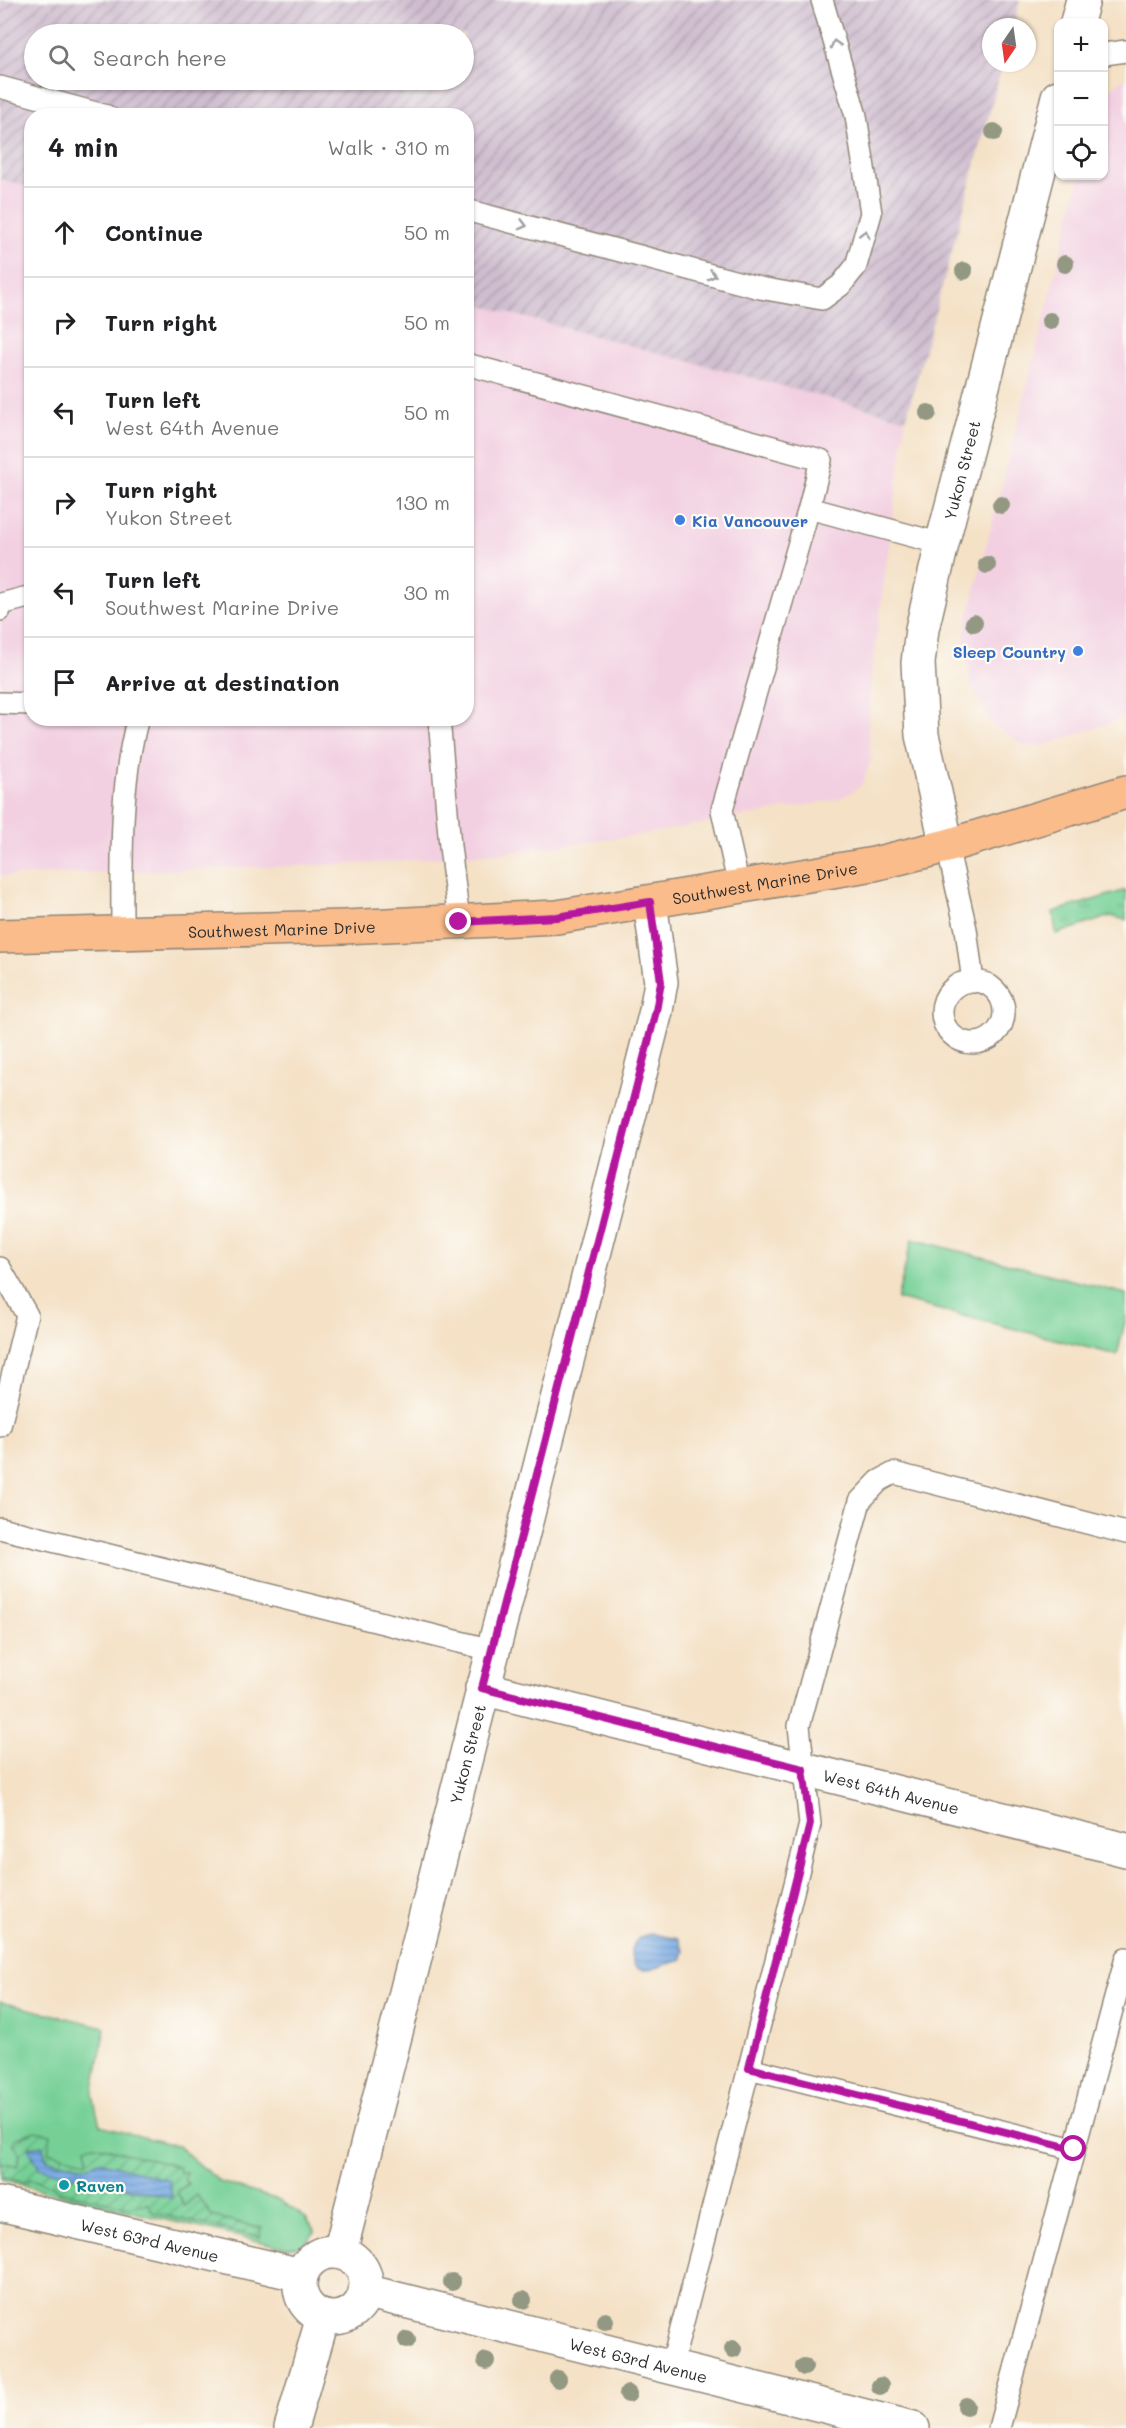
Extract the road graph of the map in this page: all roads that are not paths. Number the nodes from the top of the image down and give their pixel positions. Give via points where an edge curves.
1 (822, 0) edge
2 (1083, 0) edge
3 (1078, 18) edge
4 (1126, 51) edge
5 (1108, 53) edge
6 (0, 87) edge
7 (79, 108) edge
8 (1054, 116) edge
9 (474, 212) edge
10 (474, 366) edge
11 (809, 508) junction
12 (942, 544) junction
13 (24, 598) edge
14 (0, 610) edge
15 (0, 703) edge
16 (24, 704) edge
17 (136, 726) edge
18 (440, 726) edge
19 (1126, 792) edge
20 (948, 846) junction
21 (739, 887) junction
22 (650, 902) junction
23 (459, 922) junction
24 (123, 933) junction
25 (0, 936) edge
26 (974, 982) dead end
27 (0, 1268) edge
28 (0, 1426) edge
29 (0, 1528) edge
30 (1126, 1533) edge
31 (492, 1650) junction
32 (482, 1688) junction
33 (803, 1769) junction
34 (1126, 1850) edge
35 (1126, 1958) edge
36 (749, 2068) junction
37 (1074, 2149) junction
38 (0, 2204) edge
39 (340, 2252) junction
40 (301, 2275) junction
41 (365, 2291) junction
42 (323, 2317) junction
43 (671, 2368) junction
44 (291, 2428) edge
45 (913, 2428) edge
46 (999, 2428) edge

9 -> 1 lane via 760,288 822,299 856,267 871,213 856,116
2 - 3 street
4 - 5 lane
6 - 7 lane
8 - 12 street, Yukon Street
10 - 11 lane via 821,460
11 - 12 lane
11 - 21 lane via 722,810
12 - 20 street, Yukon Street via 918,663 922,735
13 - 14 lane via 1,604
15 - 16 lane
17 - 24 lane via 129,749 122,860
18 - 23 lane
19 - 20 main road, Southwest Marine Drive
20 - 21 main road, Southwest Marine Drive via 874,864
20 - 26 lane
21 - 22 main road, Southwest Marine Drive
22 - 23 main road, Southwest Marine Drive via 557,917
22 - 31 street, Yukon Street via 661,982 658,1001
23 - 24 main road, Southwest Marine Drive
24 - 25 main road, Southwest Marine Drive
27 - 28 lane via 27,1315
29 - 31 lane
30 - 33 lane via 894,1473 879,1481 860,1501 799,1726
31 - 32 street, Yukon Street
32 - 33 street, West 64th Avenue
32 - 39 street, Yukon Street
33 - 34 street, West 64th Avenue
33 - 36 lane via 810,1824
35 - 37 lane
36 - 37 lane
36 - 43 lane
37 - 46 lane
38 - 40 street, West 63rd Avenue
39 - 40 street via 320,2254
39 - 41 street via 363,2271
40 - 42 street via 301,2296 306,2305
41 - 42 street via 354,2310 334,2318
41 - 43 street, West 63rd Avenue
42 - 44 street
43 - 45 street, West 63rd Avenue

